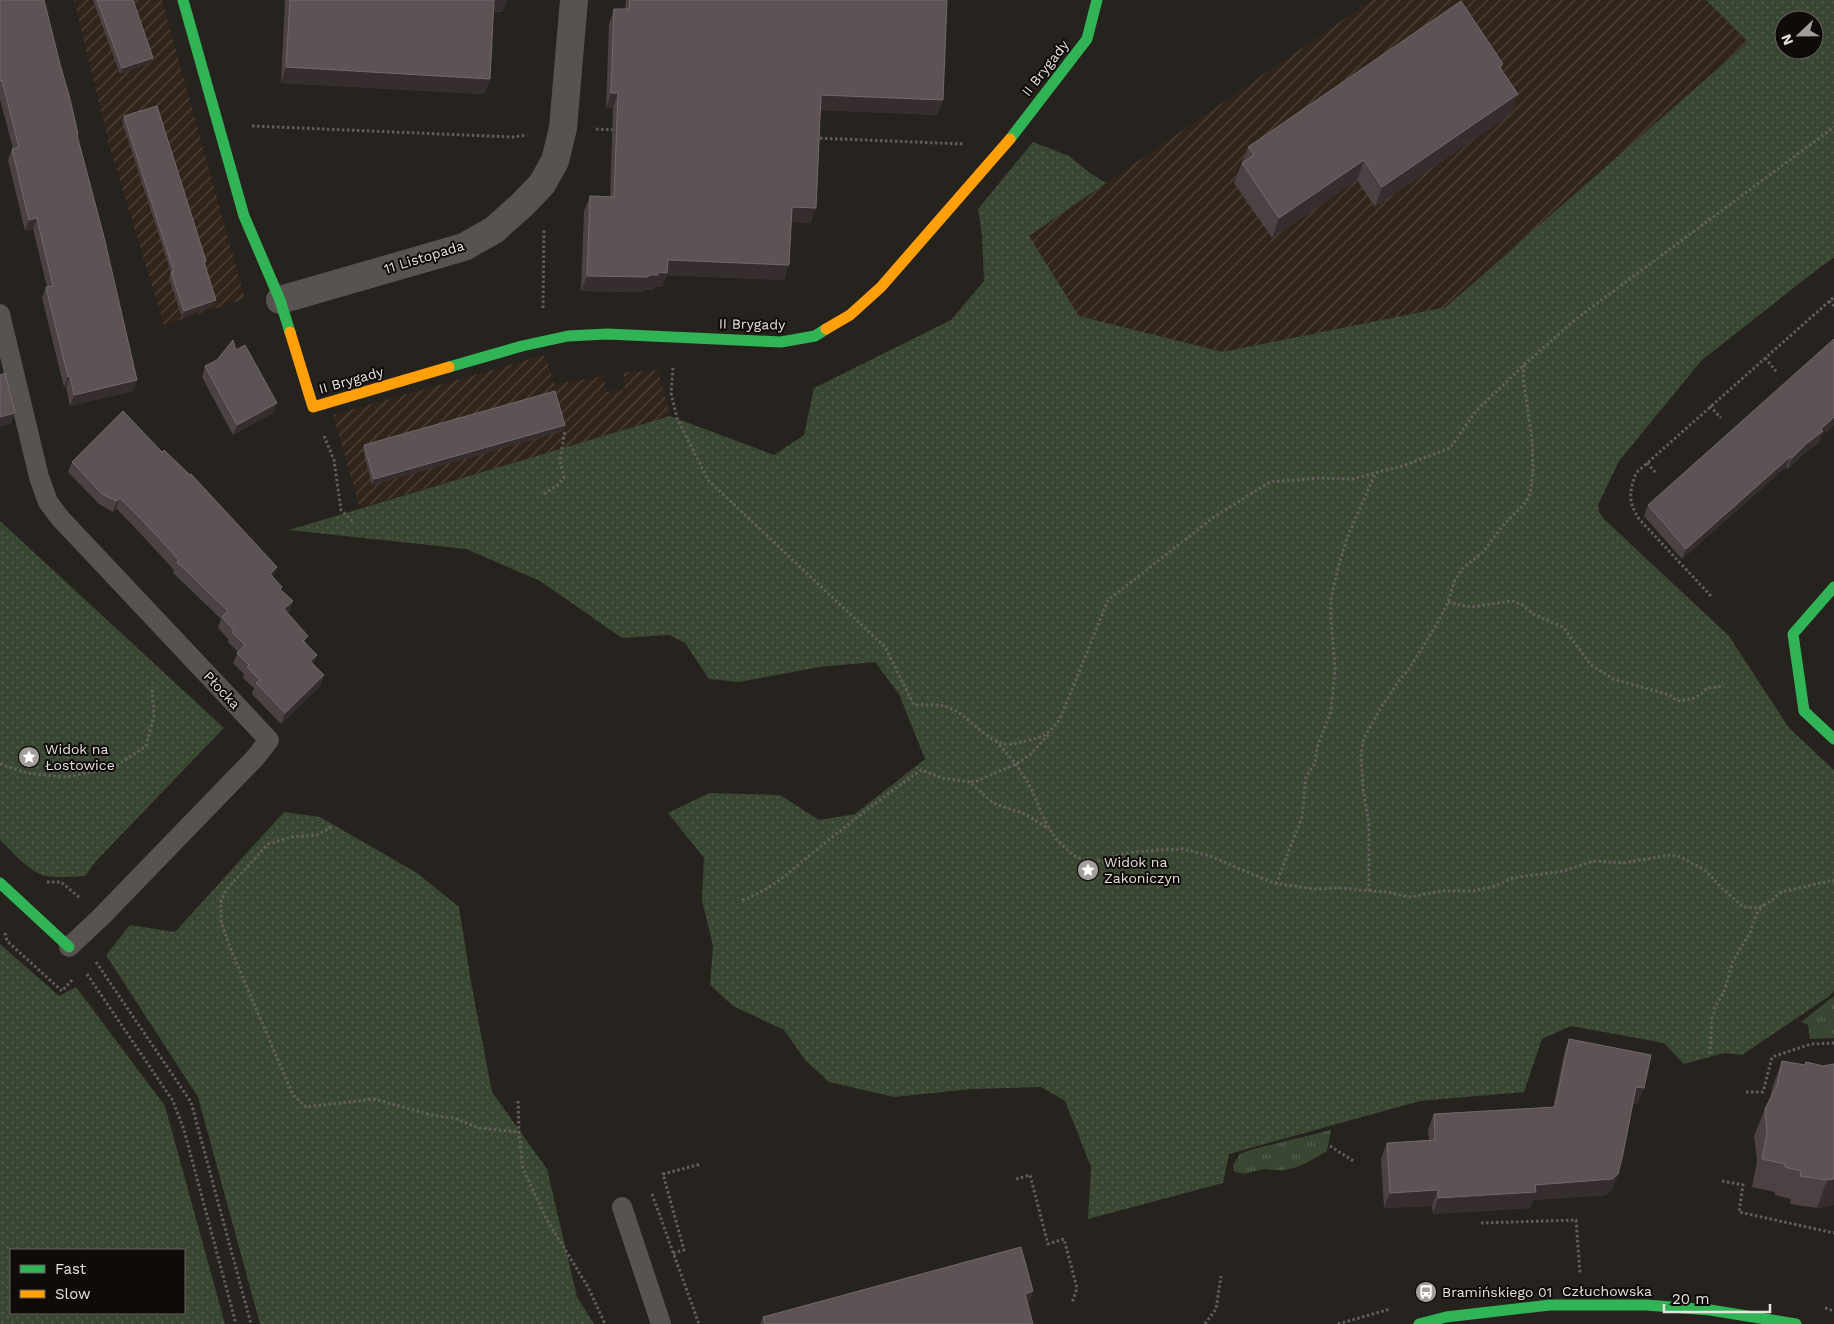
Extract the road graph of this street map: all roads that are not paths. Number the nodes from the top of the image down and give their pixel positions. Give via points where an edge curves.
1 (183, 0) edge
2 (574, 0) edge
3 (1097, 0) edge
4 (280, 300) junction
5 (0, 314) edge
6 (1834, 587) edge
7 (1834, 739) edge
8 (0, 883) edge
9 (69, 947) joint
10 (622, 1207) dead end
11 (1709, 1317) edge
12 (661, 1324) edge
13 (1419, 1324) edge
14 (1796, 1324) edge

1 - 4 street via 244,216
2 - 4 street, 11 Listopada via 563,128 555,162 542,184 494,230 464,247
3 - 4 street, II Brygady via 1087,39 1005,145 881,288 850,316 815,336 781,342 607,334 568,336 522,346 313,407
5 - 9 lane, Płocka via 39,477 48,502 268,740 255,758
6 - 7 street via 1793,634 1804,711
8 - 9 street, Płocka
10 - 12 lane
11 - 13 street, Człuchowska via 1646,1305 1550,1305 1446,1317
11 - 14 street, Człuchowska

